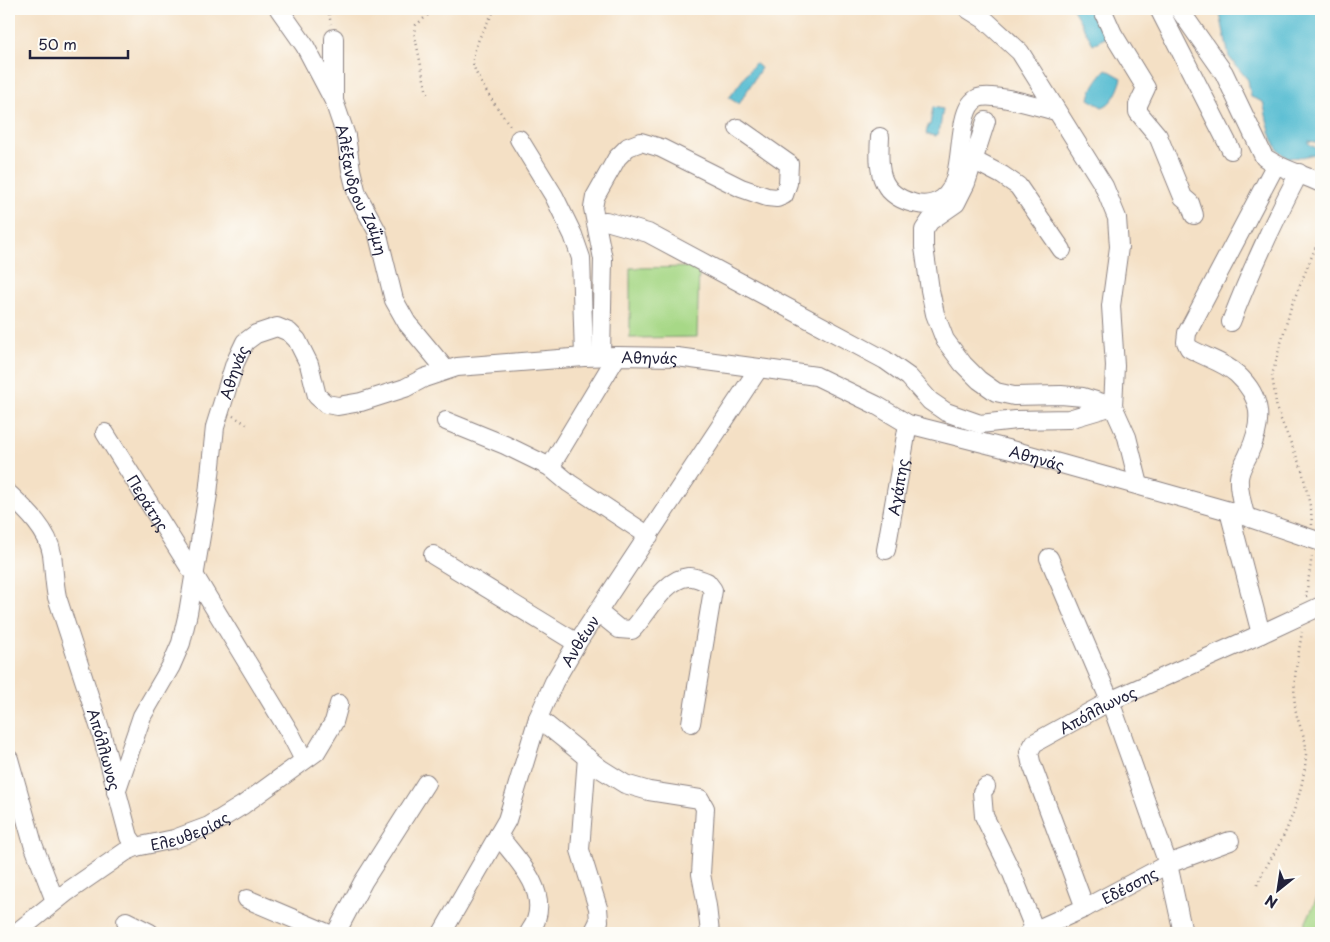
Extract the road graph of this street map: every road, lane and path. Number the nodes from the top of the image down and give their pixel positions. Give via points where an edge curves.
1 (279, 9) edge
2 (436, 9) edge
3 (495, 9) edge
4 (968, 9) edge
5 (1102, 9) edge
6 (1160, 9) edge
7 (1179, 9) edge
8 (334, 38) dead end
9 (427, 94) dead end
10 (334, 101) junction
11 (1056, 112) junction
12 (986, 121) dead end
13 (738, 128) dead end
14 (880, 137) dead end
15 (519, 139) joint
16 (1232, 150) dead end
17 (974, 160) junction
18 (1276, 166) junction
19 (1299, 173) junction
20 (1321, 183) edge
21 (1194, 215) dead end
22 (596, 222) junction
23 (1321, 234) edge
24 (1062, 250) dead end
25 (1231, 322) dead end
26 (601, 356) junction
27 (759, 368) junction
28 (446, 370) junction
29 (1113, 406) junction
30 (221, 410) junction
31 (446, 420) dead end
32 (908, 424) junction
33 (250, 426) dead end
34 (105, 433) dead end
35 (550, 467) junction
36 (1139, 485) junction
37 (9, 494) edge
38 (1237, 513) junction
39 (649, 536) junction
40 (1317, 540) edge
41 (886, 550) dead end
42 (433, 555) dead end
43 (1049, 558) dead end
44 (193, 574) junction
45 (1321, 606) edge
46 (598, 612) junction
47 (1304, 614) junction
48 (1261, 634) junction
49 (577, 644) junction
50 (1110, 701) junction
51 (339, 704) dead end
52 (538, 718) junction
53 (691, 723) dead end
54 (587, 757) junction
55 (9, 759) edge
56 (304, 760) junction
57 (426, 783) dead end
58 (986, 787) dead end
59 (116, 792) junction
60 (498, 835) junction
61 (1230, 841) dead end
62 (136, 847) junction
63 (1168, 864) junction
64 (1257, 885) dead end
65 (247, 898) dead end
66 (55, 901) junction
67 (1085, 908) junction
68 (126, 921) dead end
69 (16, 933) edge
70 (150, 933) edge
71 (326, 933) edge
72 (336, 933) edge
73 (442, 933) edge
74 (529, 933) edge
75 (593, 933) edge
76 (710, 933) edge
77 (1034, 933) edge
78 (1183, 933) edge

1 - 10 street, Αλέξανδρου Ζαΐμη via 305,46
2 - 9 path via 416,25 414,32
3 - 15 path via 472,61 476,74
4 - 11 street via 1020,52
5 - 21 street via 1113,34 1146,88 1138,112 1158,136 1183,197 1190,203
6 - 16 street
7 - 18 street via 1224,73 1264,156
8 - 10 street
10 - 28 street, Αλέξανδρου Ζαΐμη via 346,136 357,194 376,231 394,300 407,323
11 - 14 street via 988,96 972,103 966,114 951,189 943,199 928,205 898,199 887,189 878,160
11 - 29 street via 1104,186 1118,218 1119,247 1111,306 1115,366
12 - 17 street
13 - 22 street via 789,164 784,195 767,198 642,142 628,147 618,158 595,197
15 - 26 street via 573,234
17 - 24 street via 1018,186
17 - 29 street via 956,203 930,220 924,230 930,290 945,340 963,364 996,392 1014,396 1083,397
18 - 19 street
18 - 38 street via 1187,333 1186,342 1190,348 1236,373 1254,393 1258,430 1239,477
19 - 20 street
19 - 25 street via 1269,232
22 - 26 street via 603,259
22 - 29 street via 606,221 648,233 885,360 909,377 930,401 959,418 980,424 1069,419
23 - 40 path via 1291,307 1272,375 1277,410 1302,470
26 - 27 street, Αθηνάς via 677,357
26 - 28 street, Αθηνάς
26 - 35 street
27 - 32 street, Αθηνάς via 816,376
27 - 39 street, Ανθέων
28 - 30 street, Αθηνάς via 361,402 338,406 326,404 317,396 310,364 297,340 277,327 256,334 245,342
29 - 36 street via 1127,437
30 - 33 path
30 - 44 street, Αθηνάς via 215,428 208,494
31 - 35 street
32 - 36 street, Αθηνάς
32 - 41 street, Αγάπης
34 - 44 street, Περάτης
35 - 39 street
36 - 38 street, Αθηνάς
37 - 59 street, Απόλλωνος via 34,519 52,551 54,584 101,732
38 - 40 street, Αθηνάς
38 - 48 street
39 - 46 street, Ανθέων
40 - 47 path
42 - 49 street
43 - 50 street
44 - 56 street, Περάτης
44 - 59 street, Απόλλωνος via 181,644 142,716
45 - 47 street, Απόλλωνος
46 - 49 street, Ανθέων
46 - 53 street via 619,629 632,630 673,583 687,576 707,582 713,590
47 - 48 street, Απόλλωνος
47 - 64 path via 1293,691 1306,748 1303,772 1294,811
48 - 50 street, Απόλλωνος
49 - 52 street, Ανθέων via 554,682
50 - 63 street
50 - 67 street, Απόλλωνος via 1034,743 1029,752
51 - 56 street, Ελευθερίας via 334,722 316,752
52 - 54 street
52 - 60 street, Ανθέων via 506,820
54 - 75 street via 580,850 598,908 599,921
54 - 76 street via 625,784 700,799 705,808 701,874
55 - 66 street via 33,844
56 - 62 street, Ελευθερίας via 243,806 209,826 174,840
57 - 72 street via 363,882
58 - 77 street via 982,792 984,816 1011,871
59 - 62 street
60 - 73 street, Ανθέων
60 - 74 street via 531,879 539,898 536,920
61 - 63 street, Εδέσσης
62 - 66 street, Ελευθερίας
63 - 67 street, Εδέσσης
63 - 78 street
65 - 71 street
66 - 69 street, Ελευθερίας
67 - 77 street, Εδέσσης
68 - 70 street

